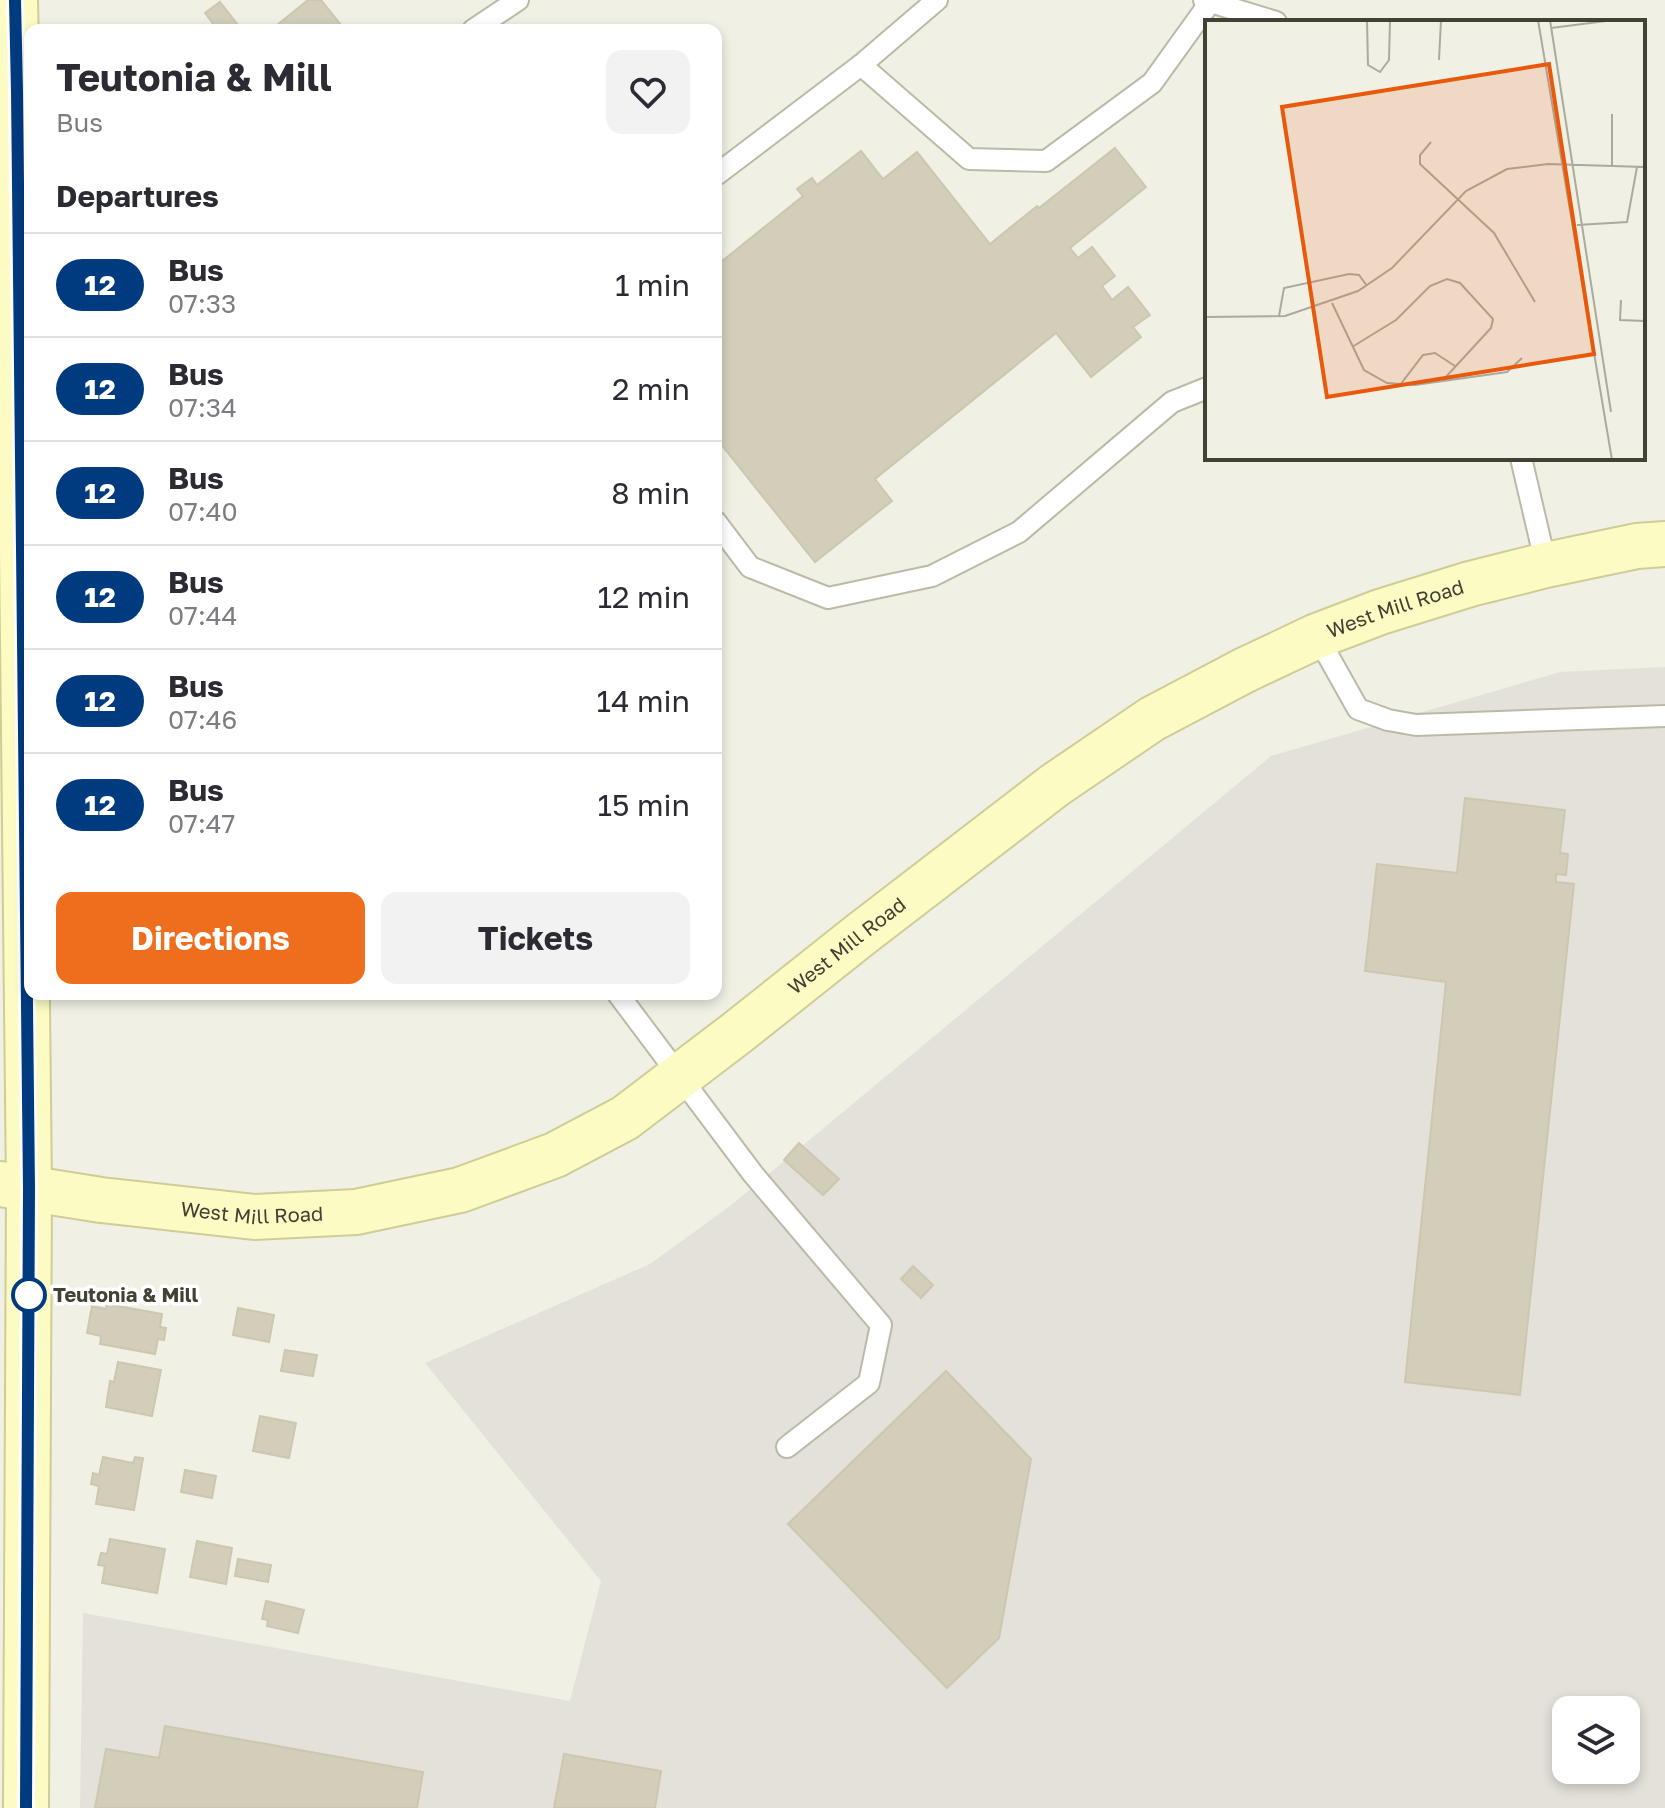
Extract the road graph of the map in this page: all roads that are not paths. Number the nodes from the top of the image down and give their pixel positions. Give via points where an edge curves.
1 (15, 0) edge
2 (518, 0) edge
3 (937, 0) edge
4 (1207, 1) edge
5 (1269, 20) edge
6 (482, 24) edge
7 (861, 65) junction
8 (722, 170) edge
9 (1205, 389) edge
10 (1521, 460) edge
11 (722, 530) edge
12 (1665, 544) edge
13 (1546, 565) junction
14 (1317, 636) junction
15 (1665, 716) edge
16 (12, 802) edge
17 (623, 1000) edge
18 (681, 1076) junction
19 (14, 1186) edge
20 (787, 1447) dead end
21 (26, 1808) edge

1 - 16 main road
2 - 6 lane
3 - 7 lane
4 - 5 lane
4 - 7 lane via 1152,83 1046,161 969,159
7 - 8 lane
9 - 11 lane via 1172,402 1019,532 932,576 828,598 750,567
10 - 13 lane
12 - 13 main road, West Mill Road
13 - 14 main road, West Mill Road via 1395,607
14 - 15 lane via 1358,709 1388,720 1416,725
14 - 18 main road, West Mill Road via 1152,719 1055,785
16 - 19 main road
17 - 18 lane
18 - 19 main road, West Mill Road via 625,1118 555,1155 460,1190 356,1212 254,1217
18 - 20 lane via 753,1174 881,1325 869,1383
19 - 21 main road

